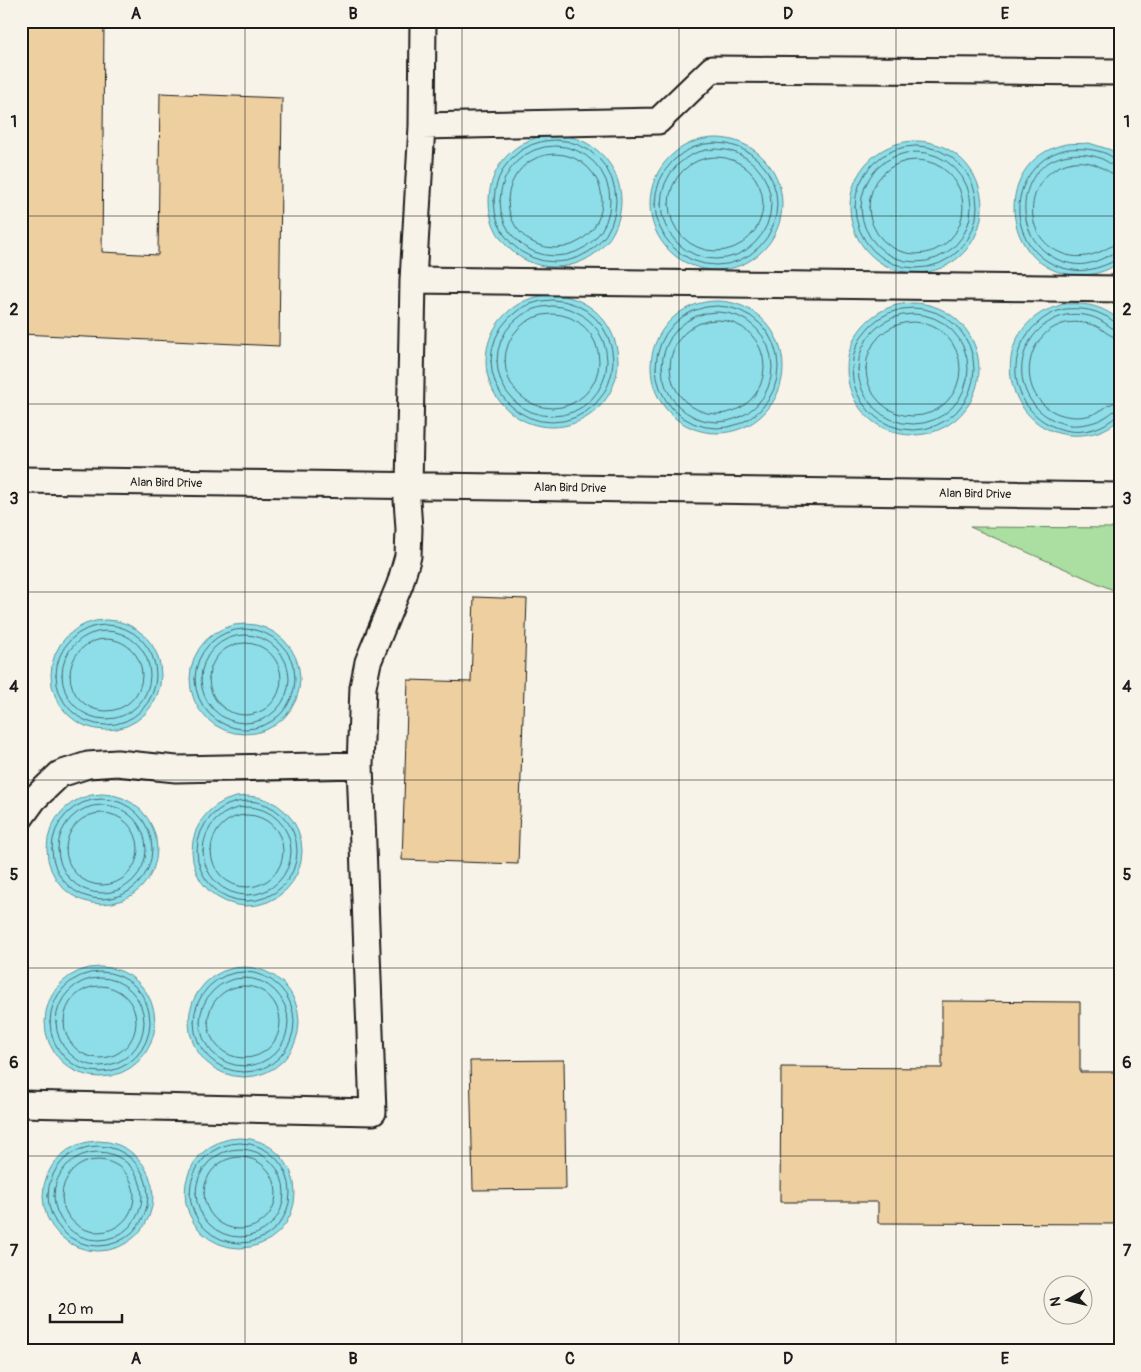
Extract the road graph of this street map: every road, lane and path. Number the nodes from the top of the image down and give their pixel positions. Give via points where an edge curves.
1 (423, 21) edge
2 (1120, 72) edge
3 (422, 126) junction
4 (413, 280) junction
5 (1120, 289) edge
6 (21, 480) edge
7 (408, 486) junction
8 (1120, 496) edge
9 (360, 765) junction
10 (21, 817) edge
11 (21, 1104) edge

1 - 3 street
2 - 3 street via 712,69 658,121
3 - 4 street
4 - 5 street
4 - 7 street
6 - 7 street, Alan Bird Drive
7 - 8 street, Alan Bird Drive
7 - 9 street via 408,556 364,673
9 - 10 street via 176,769 118,763 88,765 60,774
9 - 11 street via 373,1112

